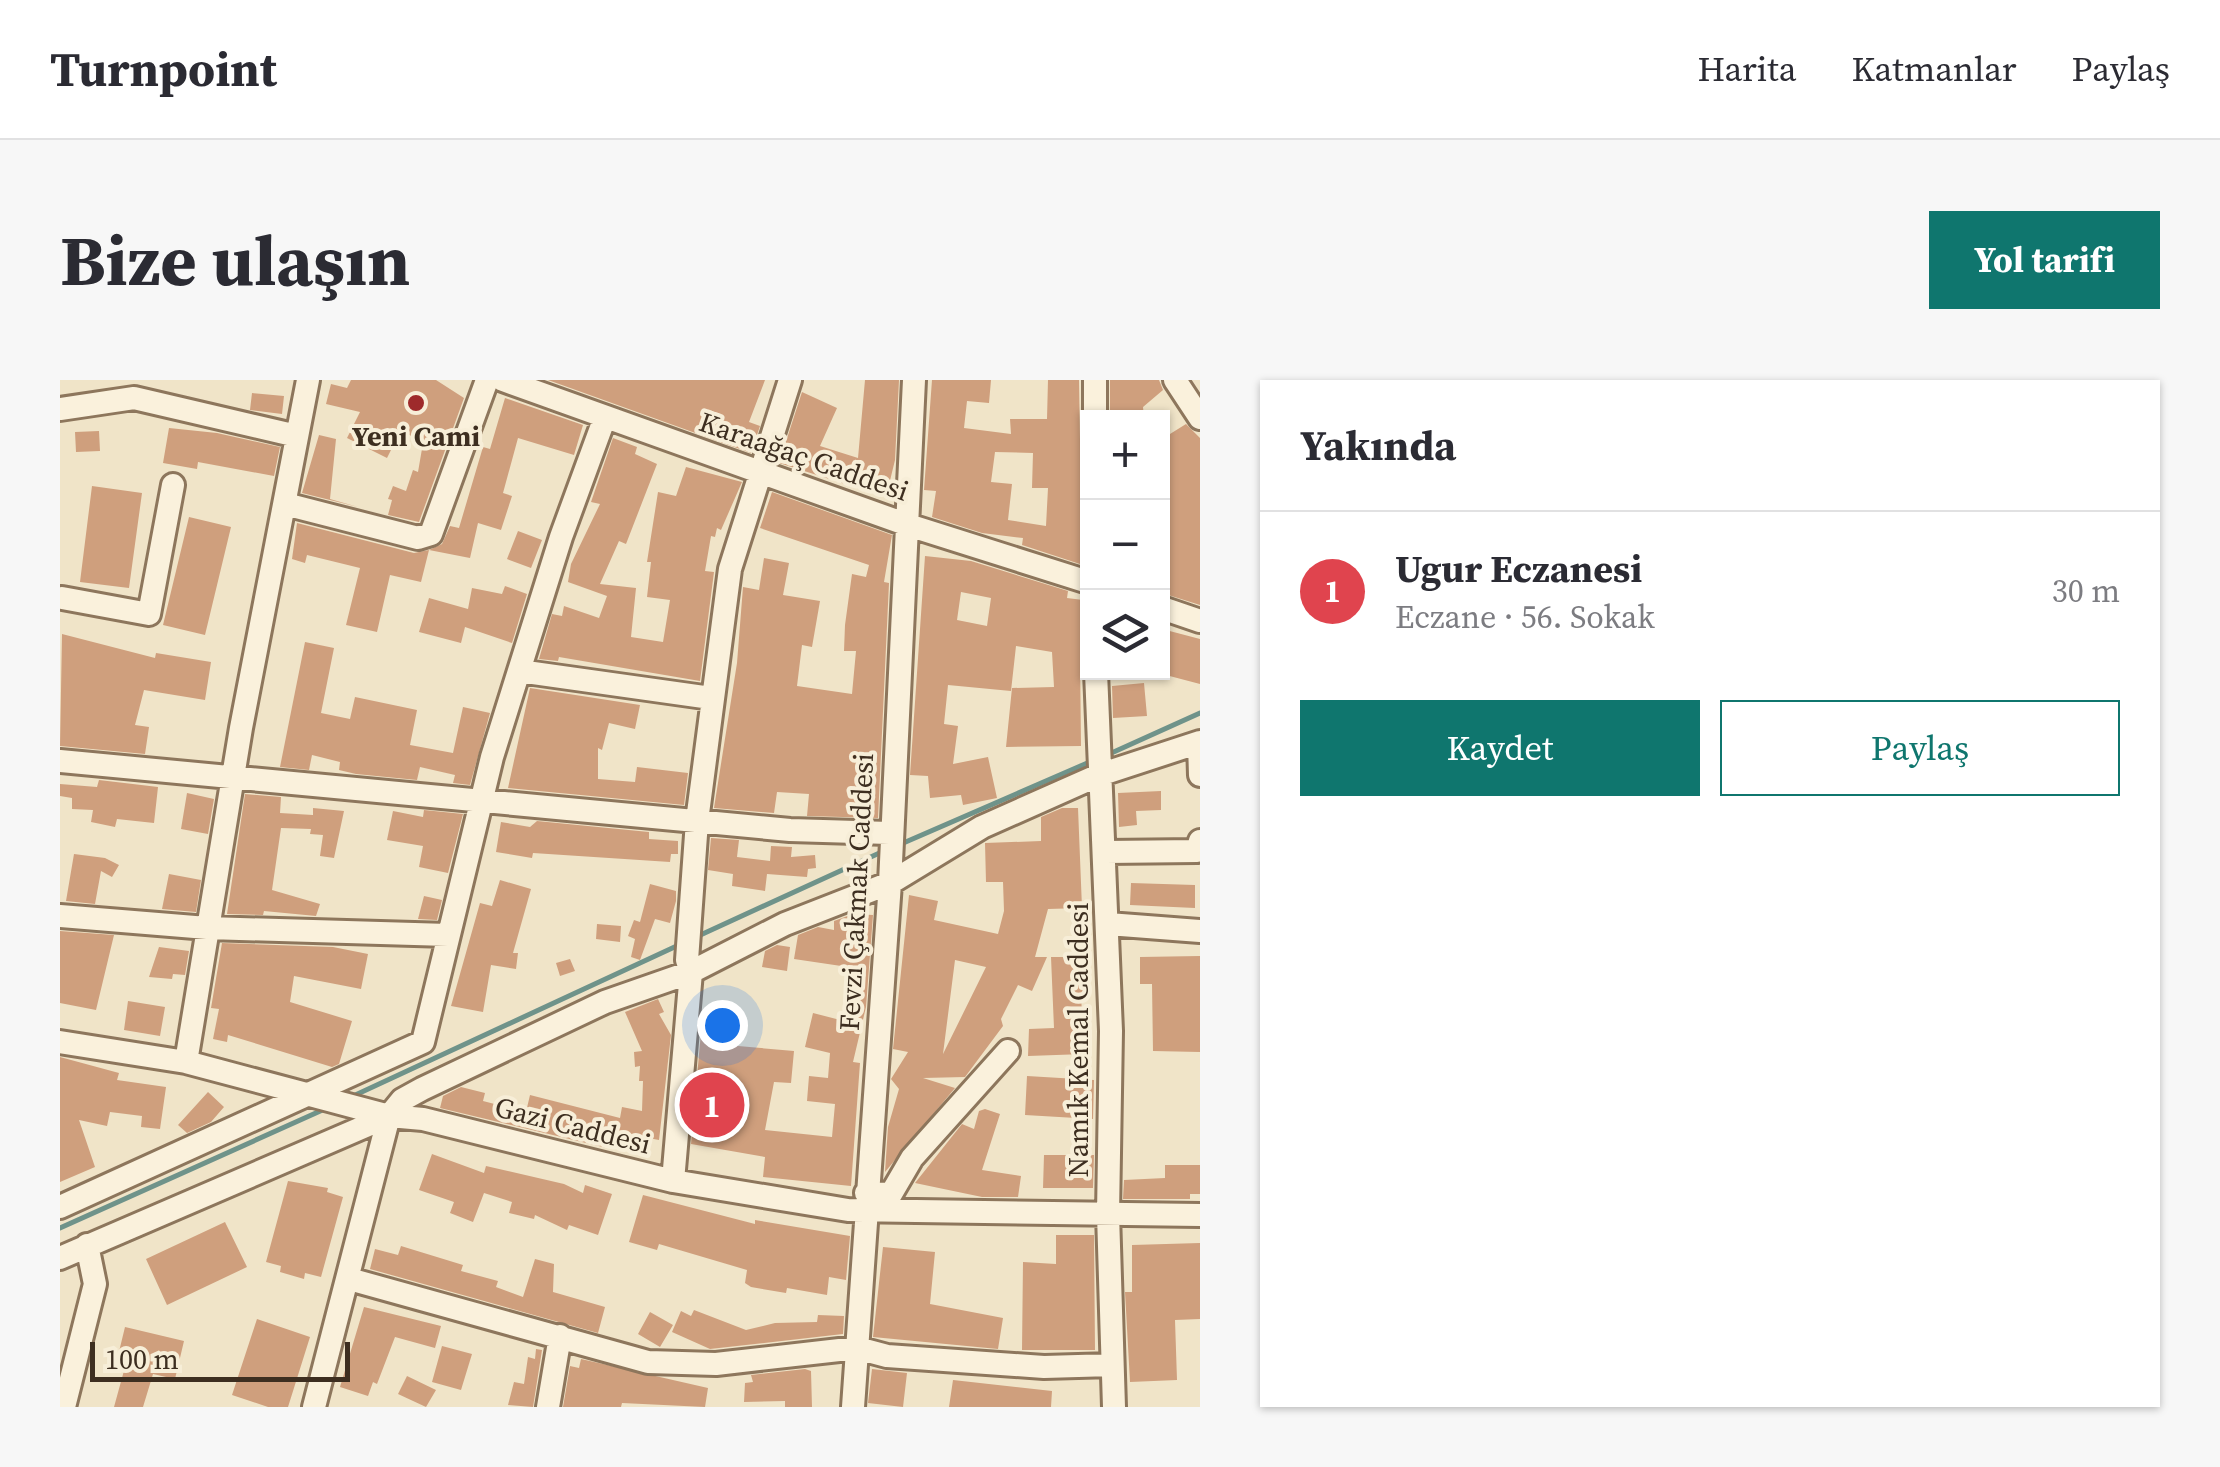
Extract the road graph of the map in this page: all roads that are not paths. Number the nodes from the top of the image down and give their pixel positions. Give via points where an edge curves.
1 (308, 380) edge
2 (487, 380) edge
3 (502, 380) edge
4 (790, 380) edge
5 (914, 380) edge
6 (1096, 380) edge
7 (1175, 380) edge
8 (60, 409) edge
9 (1095, 410) edge
10 (605, 417) junction
11 (1200, 418) edge
12 (297, 436) junction
13 (758, 473) junction
14 (173, 485) dead end
15 (285, 504) junction
16 (908, 525) junction
17 (1080, 579) edge
18 (62, 598) edge
19 (1170, 611) edge
20 (1200, 621) edge
21 (519, 670) junction
22 (1096, 680) edge
23 (712, 698) junction
24 (1199, 742) edge
25 (60, 761) edge
26 (1099, 772) junction
27 (1200, 775) edge
28 (233, 776) junction
29 (481, 799) junction
30 (697, 820) junction
31 (890, 832) junction
32 (1200, 841) edge
33 (1106, 852) junction
34 (890, 873) junction
35 (60, 916) edge
36 (1108, 924) junction
37 (206, 928) junction
38 (1200, 931) edge
39 (448, 935) junction
40 (689, 966) junction
41 (60, 1042) edge
42 (1008, 1051) dead end
43 (186, 1062) junction
44 (314, 1093) junction
45 (389, 1116) junction
46 (673, 1181) junction
47 (867, 1201) junction
48 (60, 1207) edge
49 (1108, 1214) junction
50 (1200, 1215) edge
51 (88, 1245) junction
52 (60, 1258) edge
53 (349, 1279) junction
54 (560, 1336) junction
55 (857, 1348) junction
56 (1112, 1365) junction
57 (64, 1407) edge
58 (314, 1407) edge
59 (548, 1407) edge
60 (853, 1407) edge
61 (1114, 1407) edge

1 - 12 street
2 - 15 street via 432,534 418,538
3 - 10 street, Karaağaç Caddesi
4 - 13 street
5 - 16 street, Fevzi Çakmak Caddesi
6 - 9 street
7 - 11 street
8 - 12 street via 134,398
10 - 13 street, Karaağaç Caddesi
10 - 21 street
12 - 15 street
13 - 16 street, Karaağaç Caddesi
13 - 23 street via 730,570
14 - 18 street via 150,614
15 - 28 street
16 - 17 street, Karaağaç Caddesi
16 - 31 street, Fevzi Çakmak Caddesi
19 - 20 street
21 - 23 street
21 - 29 street
22 - 26 street, Namık Kemal Caddesi
23 - 30 street
24 - 26 street
24 - 27 street
25 - 28 street
26 - 33 street, Namık Kemal Caddesi
26 - 34 street
28 - 29 street
28 - 37 street
29 - 30 street
29 - 39 street
30 - 31 street
30 - 40 street
31 - 34 street, Fevzi Çakmak Caddesi
32 - 33 street via 1197,851
33 - 36 street, Namık Kemal Caddesi
34 - 40 street
34 - 47 street, Fevzi Çakmak Caddesi
35 - 37 street
36 - 38 street
36 - 49 street, Namık Kemal Caddesi
37 - 39 street
37 - 43 street
39 - 44 street via 423,1042
40 - 45 street via 456,1071 402,1100
40 - 46 street
41 - 43 street, Gazi Caddesi
42 - 47 street via 912,1158 892,1194
43 - 44 street, Gazi Caddesi
44 - 45 street, Gazi Caddesi
44 - 48 street
45 - 46 street, Gazi Caddesi
45 - 51 street
45 - 53 street
46 - 47 street, Gazi Caddesi via 848,1210
47 - 49 street, Gazi Caddesi
47 - 55 street, Fevzi Çakmak Caddesi
49 - 50 street, Gazi Caddesi
49 - 56 street, Namık Kemal Caddesi
51 - 52 street
51 - 57 street via 94,1284
53 - 54 street
53 - 58 street
54 - 55 street via 648,1362 716,1364
54 - 59 street
55 - 56 street via 1024,1366
55 - 60 street, Fevzi Çakmak Caddesi
56 - 61 street, Namık Kemal Caddesi

